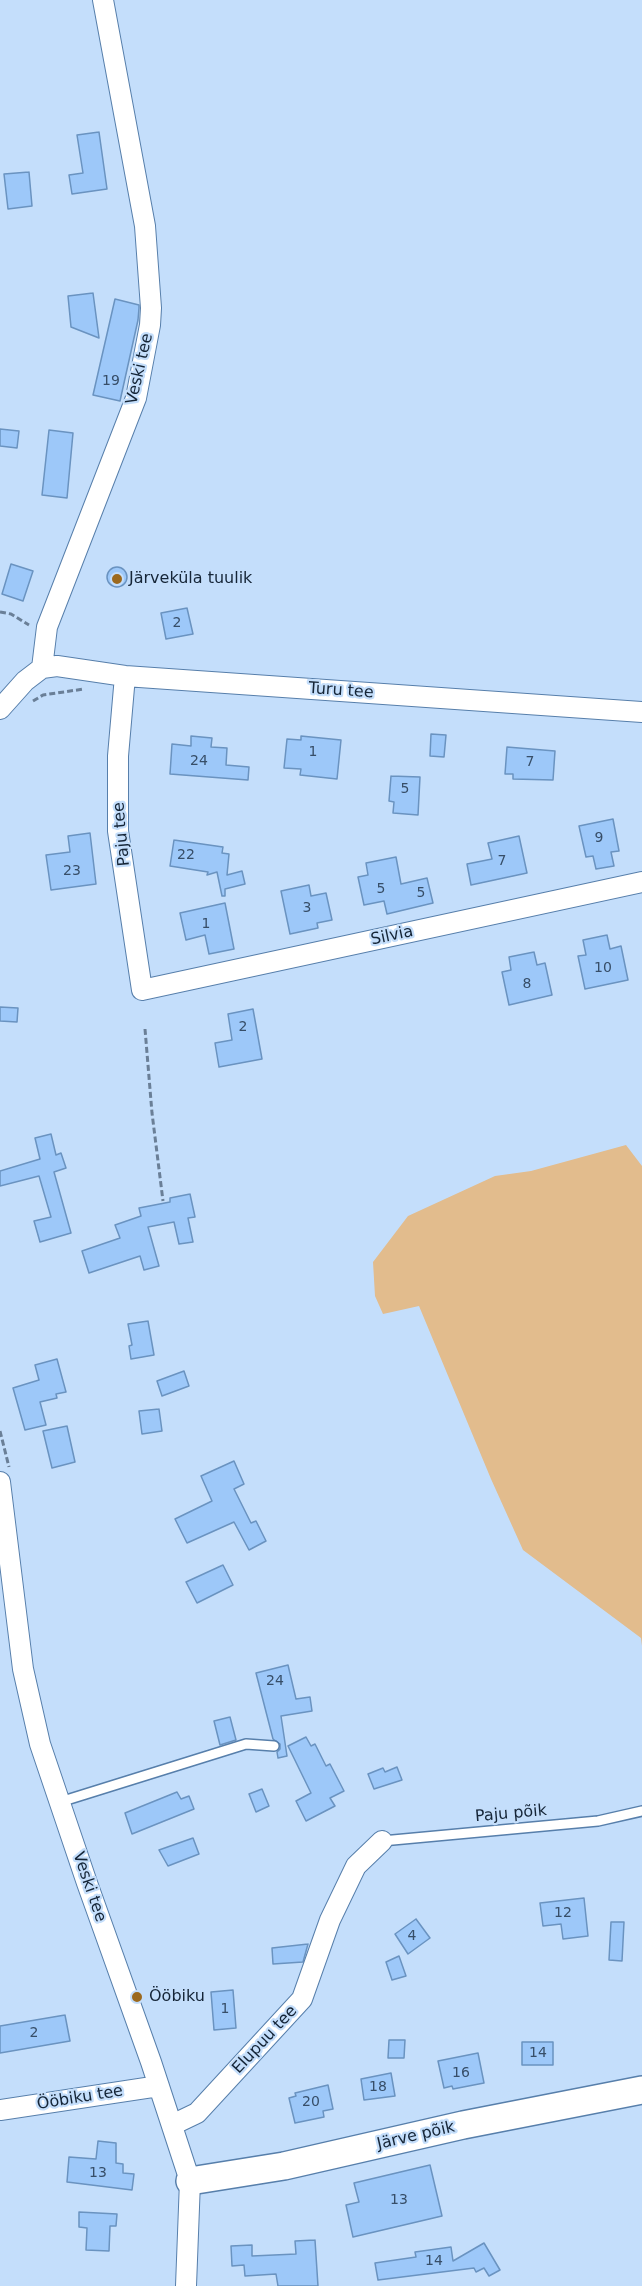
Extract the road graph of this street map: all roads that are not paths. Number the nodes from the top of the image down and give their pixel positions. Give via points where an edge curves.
1 (103, 0) edge
2 (42, 668) junction
3 (125, 676) junction
4 (0, 710) edge
5 (642, 712) edge
6 (642, 882) edge
7 (142, 990) joint
8 (5, 1476) edge
9 (274, 1746) dead end
10 (60, 1802) junction
11 (642, 1811) edge
12 (382, 1841) joint
13 (159, 2086) junction
14 (642, 2090) edge
15 (0, 2110) edge
16 (172, 2125) junction
17 (190, 2181) junction
18 (186, 2286) edge

1 - 2 street, Veski tee via 144,226 150,325 136,398 47,627
2 - 3 street, Turu tee via 57,666
2 - 4 street
3 - 5 street, Turu tee
3 - 7 street, Paju tee via 118,756 118,831
6 - 7 street, Silvia
8 - 10 street, Veski tee via 23,1669 40,1744
9 - 10 lane via 246,1744
10 - 13 street, Veski tee
11 - 12 lane, Paju põik via 598,1821
12 - 16 street, Elupuu tee via 356,1866 330,1920 302,1999 197,2112
13 - 15 street, Ööbiku tee
13 - 16 street, Veski tee
14 - 17 street, Järve põik via 284,2166
16 - 17 street, Veski tee
17 - 18 street, Veski tee

